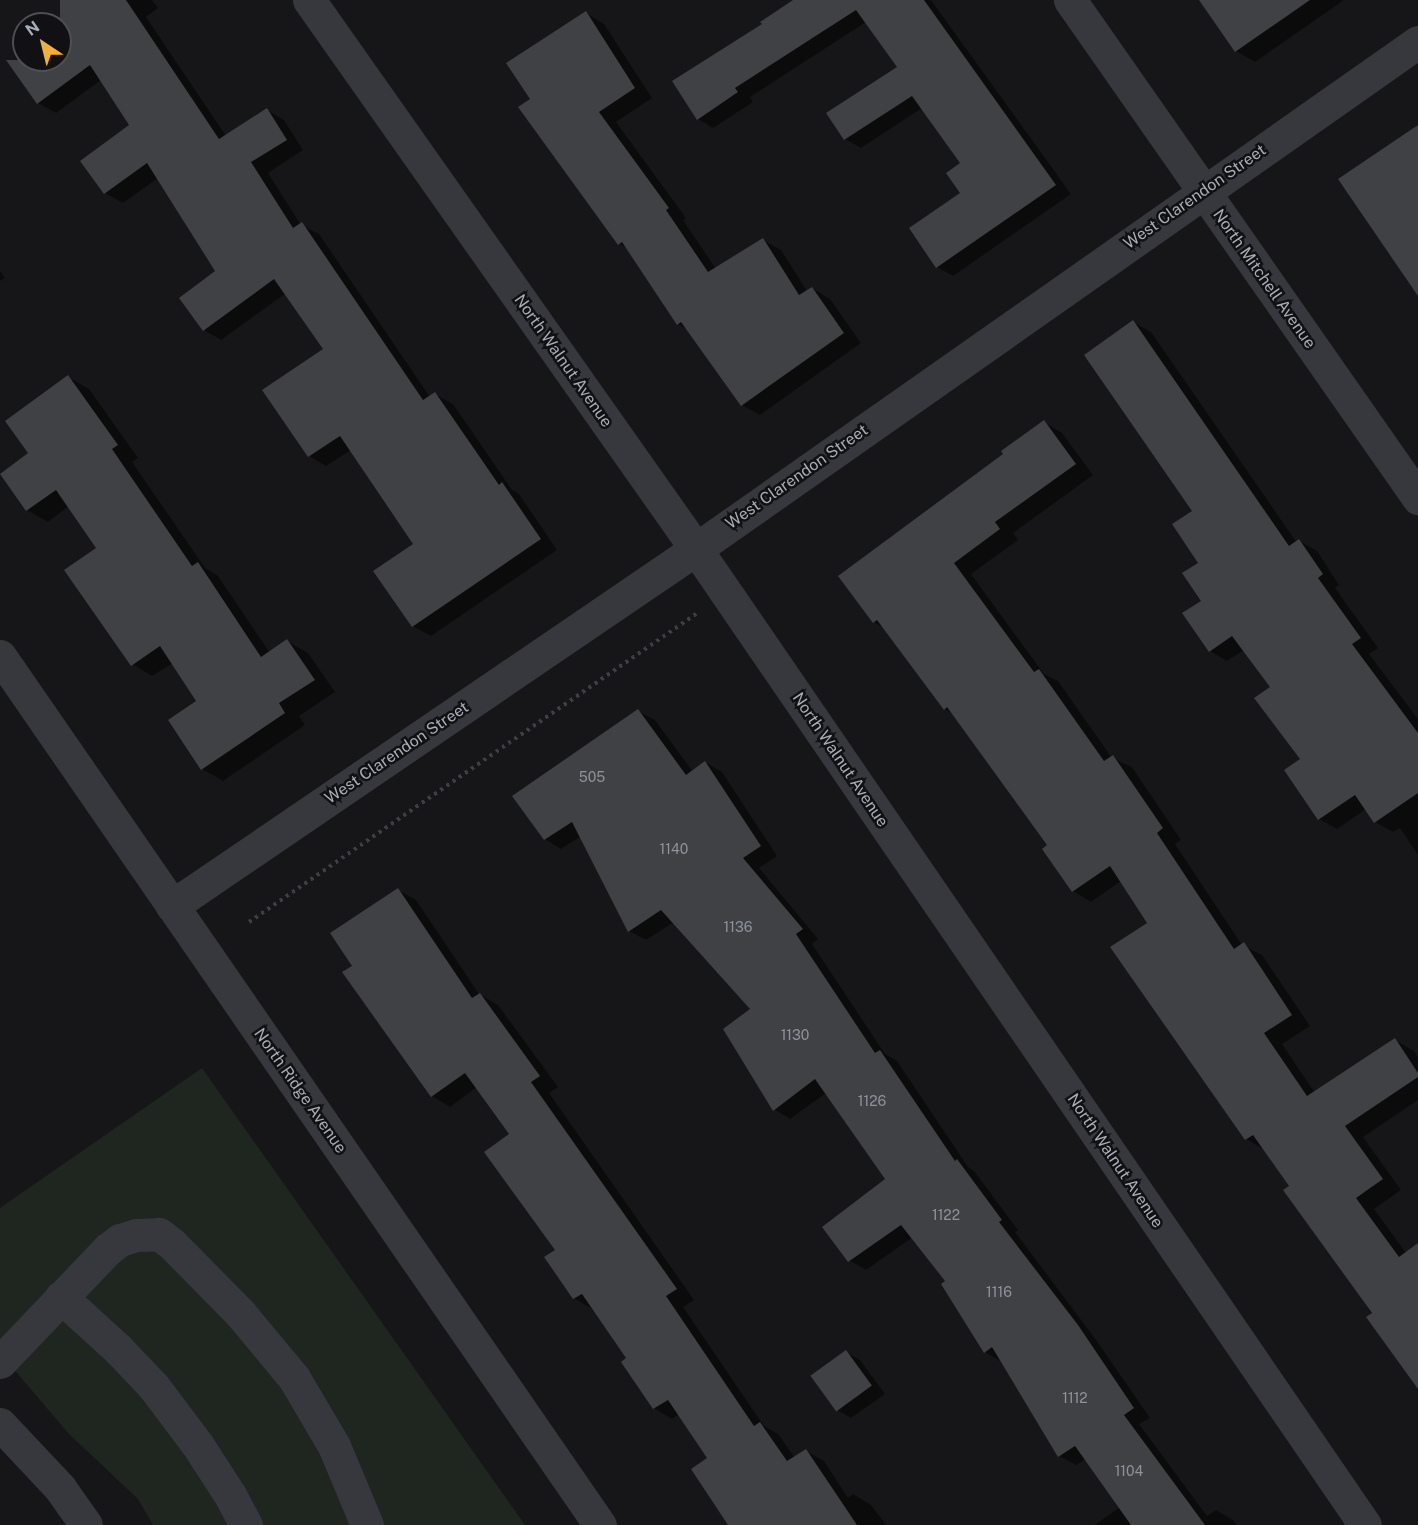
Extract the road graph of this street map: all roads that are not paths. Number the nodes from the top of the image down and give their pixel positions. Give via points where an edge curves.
1 (309, 0) edge
2 (1070, 0) edge
3 (1418, 42) edge
4 (1203, 191) junction
5 (1418, 498) edge
6 (696, 549) junction
7 (0, 656) edge
8 (172, 906) junction
9 (61, 1298) junction
10 (0, 1362) edge
11 (0, 1424) edge
12 (86, 1525) edge
13 (246, 1525) edge
14 (367, 1525) edge
15 (600, 1525) edge
16 (1365, 1525) edge

1 - 6 street, North Walnut Avenue
2 - 4 street, North Mitchell Avenue
3 - 4 street, West Clarendon Street
4 - 5 street, North Mitchell Avenue
4 - 6 street, West Clarendon Street
6 - 8 street, West Clarendon Street
6 - 16 street, North Walnut Avenue
7 - 8 street, North Ridge Avenue
8 - 15 street, North Ridge Avenue
9 - 10 street
9 - 13 street via 154,1387 197,1444
9 - 14 street via 120,1239 159,1234 240,1313 294,1378 334,1446
11 - 12 street via 60,1488

